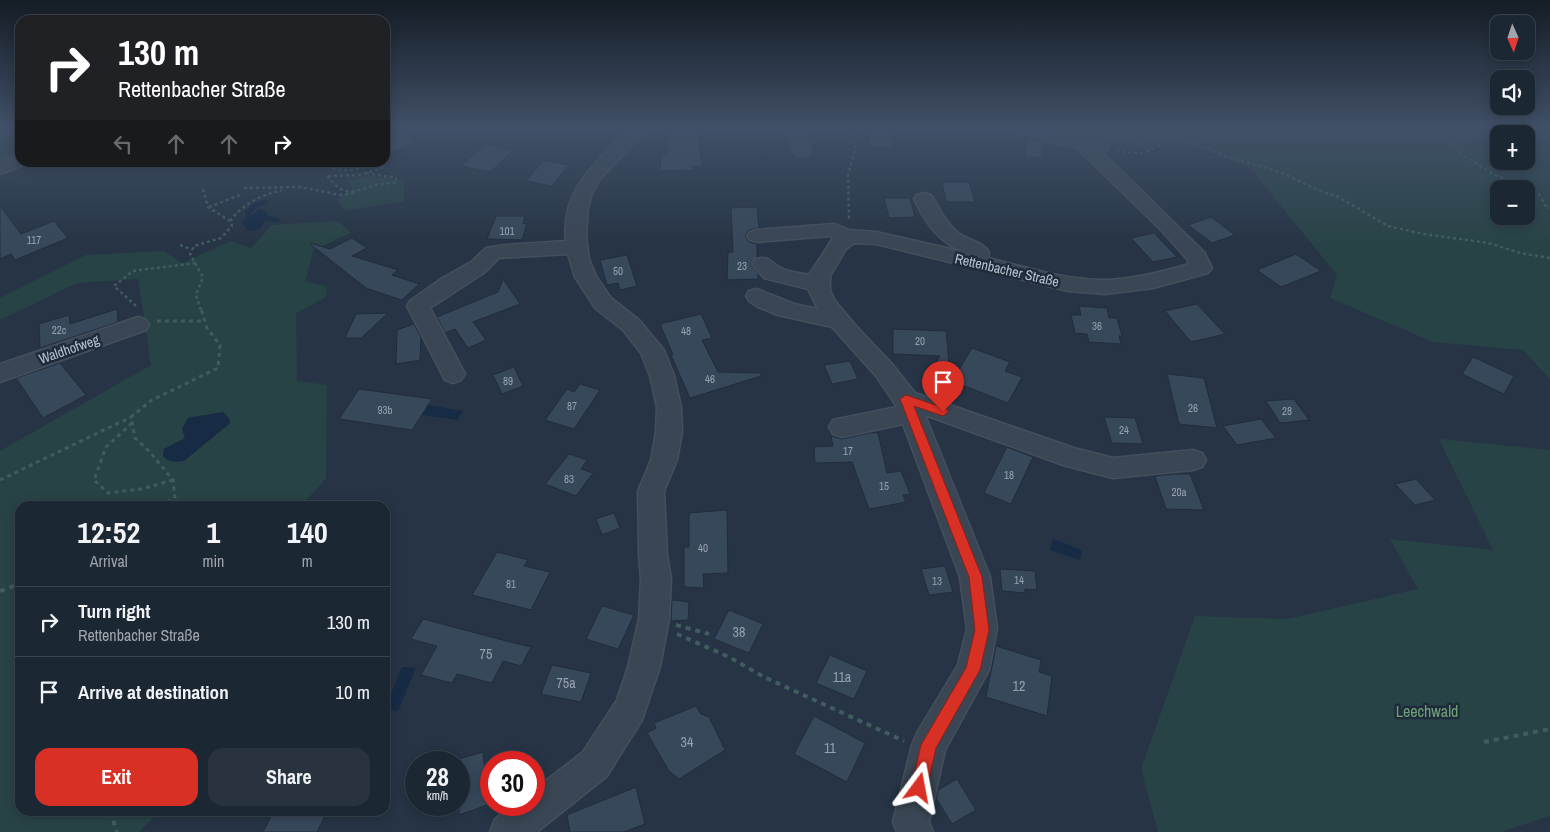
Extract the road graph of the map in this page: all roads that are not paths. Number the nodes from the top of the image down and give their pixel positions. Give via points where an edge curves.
1 (602, 167) edge
2 (1113, 167) edge
3 (924, 199) dead end
4 (848, 229) junction
5 (757, 236) dead end
6 (578, 247) junction
7 (977, 263) junction
8 (763, 264) dead end
9 (819, 284) junction
10 (758, 296) dead end
11 (839, 320) junction
12 (138, 325) road end
13 (0, 373) edge
14 (453, 374) dead end
15 (908, 406) junction
16 (842, 428) dead end
17 (1192, 460) dead end
18 (508, 832) edge
19 (915, 832) edge

1 - 6 street via 582,192 578,208
2 - 7 street, Rettenbacher Straße via 1197,257 1201,268 1153,281 1105,287 1068,284
3 - 7 street via 940,228 958,243 979,252
4 - 5 street, Rettenbacher Straße
4 - 7 street, Rettenbacher Straße via 850,236 876,238
4 - 9 street via 819,276
6 - 14 street via 493,254 418,306
6 - 18 street via 586,277 603,303 631,326 652,350 669,406 664,460 651,491 652,556 656,579 654,621 630,709 595,764
8 - 9 street via 772,273
9 - 11 street via 818,290
10 - 11 street via 772,306
11 - 15 street via 884,370
12 - 13 street, Waldhofweg
15 - 16 street
15 - 17 street via 1113,468
15 - 19 street via 976,577 982,630 973,670 929,745 911,822

